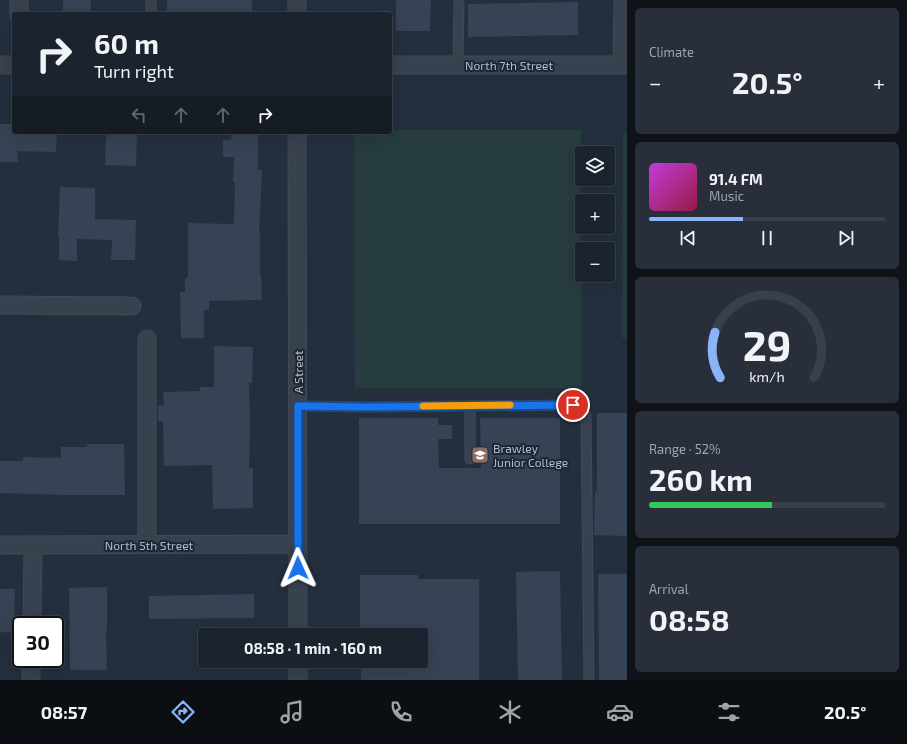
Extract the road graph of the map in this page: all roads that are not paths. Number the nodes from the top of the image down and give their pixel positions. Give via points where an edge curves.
1 (19, 0) edge
2 (151, 0) edge
3 (297, 0) edge
4 (459, 0) edge
5 (623, 0) edge
6 (19, 12) edge
7 (151, 12) edge
8 (297, 12) edge
9 (0, 65) edge
10 (12, 65) edge
11 (392, 65) edge
12 (458, 65) junction
13 (624, 65) edge
14 (297, 134) edge
15 (0, 305) edge
16 (132, 306) dead end
17 (147, 339) dead end
18 (470, 405) junction
19 (298, 406) junction
20 (470, 459) dead end
21 (298, 544) junction
22 (0, 545) edge
23 (33, 545) junction
24 (147, 545) junction
25 (32, 616) edge
26 (298, 628) edge
27 (31, 668) edge
28 (298, 668) edge
29 (31, 680) edge
30 (298, 680) edge
31 (588, 680) edge

1 - 6 street
2 - 7 lane
3 - 8 street
4 - 12 lane
5 - 13 street
9 - 10 street
11 - 12 street, North 7th Street
12 - 13 street, North 7th Street
14 - 19 street, A Street
15 - 16 street
17 - 24 street
18 - 19 lane
18 - 20 lane
18 - 31 lane via 573,405 586,415
19 - 21 street, A Street
21 - 24 street, North 5th Street
21 - 26 street, A Street
22 - 23 street, North 5th Street
23 - 24 street, North 5th Street
23 - 25 street
27 - 29 street
28 - 30 street

